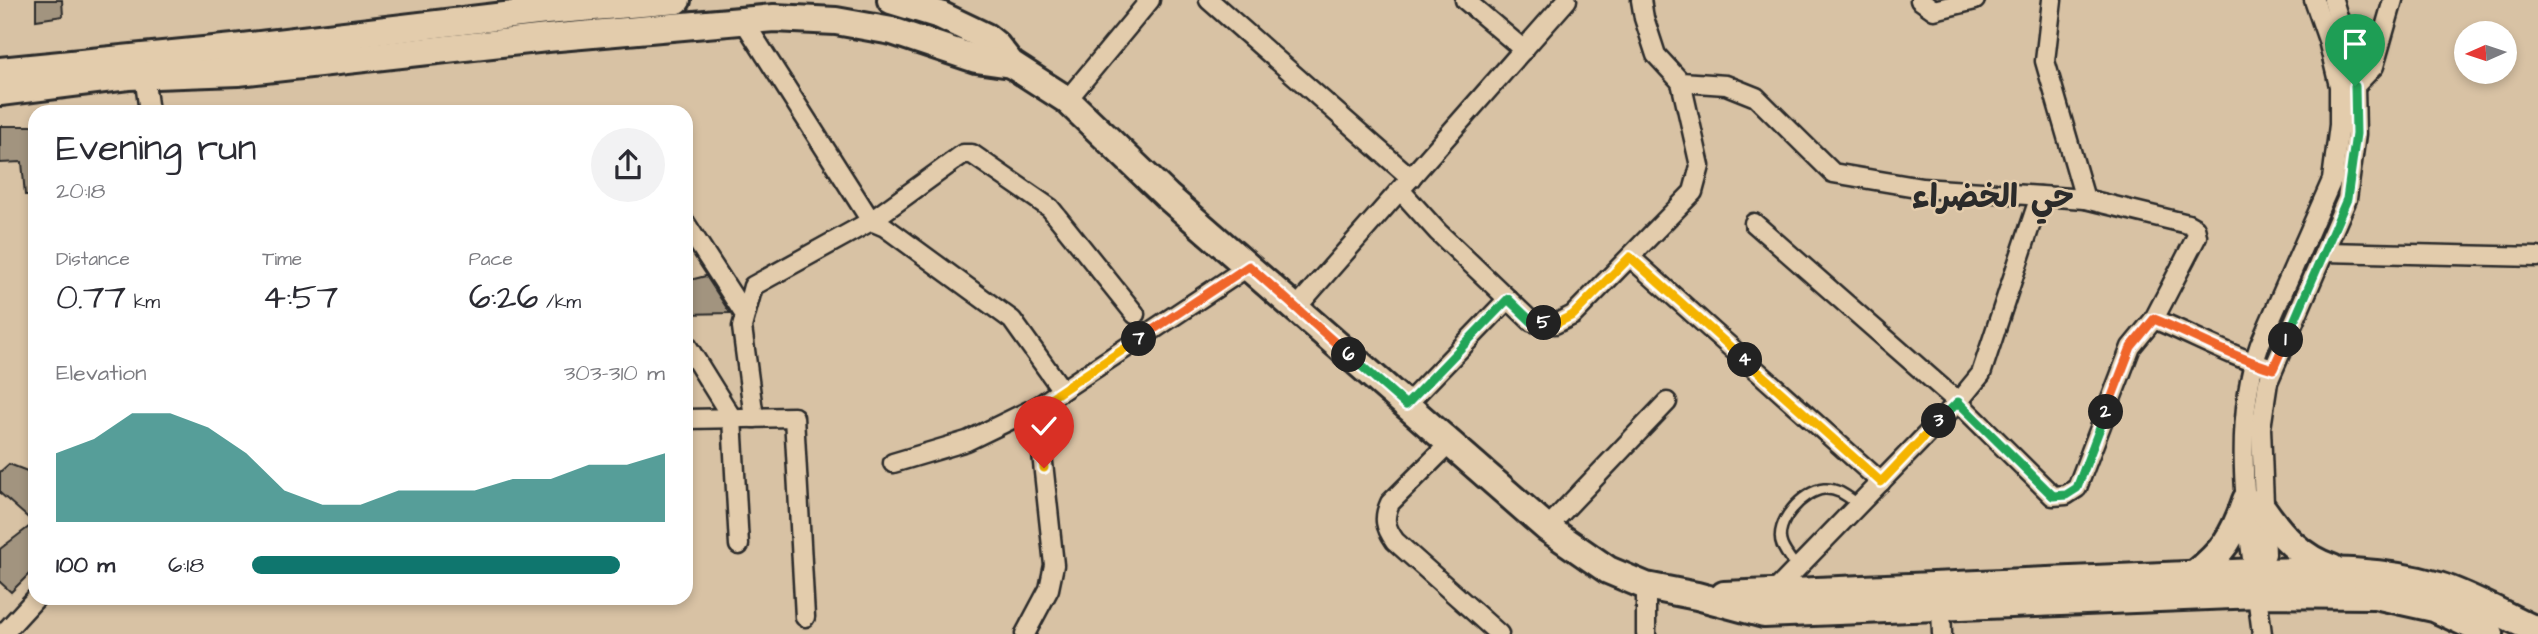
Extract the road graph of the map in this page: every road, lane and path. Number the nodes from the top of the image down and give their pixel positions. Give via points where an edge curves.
1 (677, 0) edge
2 (874, 0) edge
3 (891, 0) edge
4 (1150, 0) edge
5 (1209, 0) edge
6 (1465, 0) edge
7 (1567, 0) edge
8 (1642, 0) edge
9 (1920, 0) edge
10 (1975, 0) edge
11 (2052, 0) edge
12 (2314, 0) edge
13 (2333, 0) edge
14 (2393, 0) edge
15 (604, 3) edge
16 (933, 8) edge
17 (501, 9) edge
18 (556, 16) edge
19 (743, 20) junction
20 (867, 27) junction
21 (1524, 50) junction
22 (1011, 64) junction
23 (143, 66) junction
24 (0, 71) edge
25 (1681, 82) junction
26 (2355, 86) junction
27 (0, 92) edge
28 (1066, 100) junction
29 (148, 105) edge
30 (1405, 184) junction
31 (2040, 196) junction
32 (2085, 200) junction
33 (871, 221) junction
34 (1754, 223) dead end
35 (693, 235) edge
36 (2325, 252) junction
37 (1630, 257) junction
38 (2538, 257) edge
39 (1249, 266) junction
40 (1508, 299) junction
41 (1296, 309) junction
42 (745, 314) junction
43 (1135, 314) dead end
44 (2154, 319) junction
45 (693, 355) edge
46 (2253, 363) junction
47 (2273, 369) junction
48 (1062, 390) junction
49 (1667, 402) dead end
50 (1958, 402) junction
51 (1406, 405) junction
52 (1037, 407) junction
53 (732, 418) junction
54 (754, 418) junction
55 (693, 419) edge
56 (1450, 443) junction
57 (893, 463) dead end
58 (1881, 482) junction
59 (2254, 504) junction
60 (1859, 505) junction
61 (1547, 528) junction
62 (739, 544) dead end
63 (1797, 568) junction
64 (2340, 570) junction
65 (2194, 575) junction
66 (2257, 583) junction
67 (1646, 586) junction
68 (1773, 593) junction
69 (1697, 596) junction
70 (31, 605) edge
71 (1941, 608) junction
72 (805, 617) dead end
73 (2538, 631) edge
74 (10, 632) edge
75 (1025, 634) edge
76 (1499, 634) edge
77 (1646, 634) edge
78 (1942, 634) edge
79 (2262, 634) edge
80 (2490, 634) edge

1 - 15 street
2 - 20 street
3 - 16 street
4 - 28 street
5 - 30 street
6 - 21 street
7 - 21 street
8 - 25 street via 1656,55
9 - 10 street via 1934,10
11 - 32 street via 2045,61
12 - 46 street via 2339,86 2332,180
13 - 26 street
14 - 26 street via 2374,66
15 - 18 street
16 - 22 street via 986,37
17 - 18 street
17 - 23 street
18 - 19 street
18 - 23 street via 238,72
19 - 20 street via 805,19
19 - 33 street
20 - 22 street via 917,38 976,59
21 - 30 street
22 - 28 street
23 - 24 street
23 - 27 street
23 - 29 street
25 - 31 street via 1726,85 1756,97 1833,173 1922,188
25 - 37 street via 1700,166 1693,192
26 - 36 street via 2356,134 2347,199
28 - 39 street
30 - 40 street via 1438,232
30 - 41 street
31 - 32 street
31 - 50 street via 1981,374
32 - 44 street via 2161,216 2195,229 2197,236
33 - 42 street via 753,286
33 - 43 street via 963,154 972,154 1050,208
33 - 48 street via 1012,320
34 - 50 street
35 - 42 street
36 - 38 street
36 - 47 street
37 - 40 street via 1573,315 1555,324 1532,322
37 - 58 street
39 - 41 street
39 - 48 street
40 - 51 street
41 - 51 street
42 - 54 street via 742,327
44 - 46 street
44 - 50 street via 2131,347 2077,488 2066,495 2053,496
45 - 53 street
46 - 47 street
46 - 59 street via 2244,418
47 - 59 street via 2261,428
48 - 52 street
49 - 61 street
50 - 58 street
51 - 56 street
52 - 57 street via 967,441
52 - 75 street via 1054,565 1049,589
53 - 54 street
53 - 55 street
53 - 62 street
54 - 72 street via 794,417
56 - 61 street
56 - 76 street via 1390,503 1384,515 1386,529
58 - 60 street
59 - 64 street via 2309,558
59 - 65 street via 2229,542
59 - 66 street via 2250,552
60 - 63 street
60 - 63 lane via 1841,492 1827,489 1805,496 1780,534 1781,545
61 - 67 street via 1608,570
63 - 68 street
64 - 66 street
64 - 73 street via 2377,572 2441,587
65 - 66 street
65 - 68 street
66 - 71 street
66 - 79 street
66 - 80 street via 2375,595 2434,608
67 - 69 street
67 - 77 street
68 - 69 street
69 - 71 street via 1764,614
70 - 74 street
71 - 78 street

